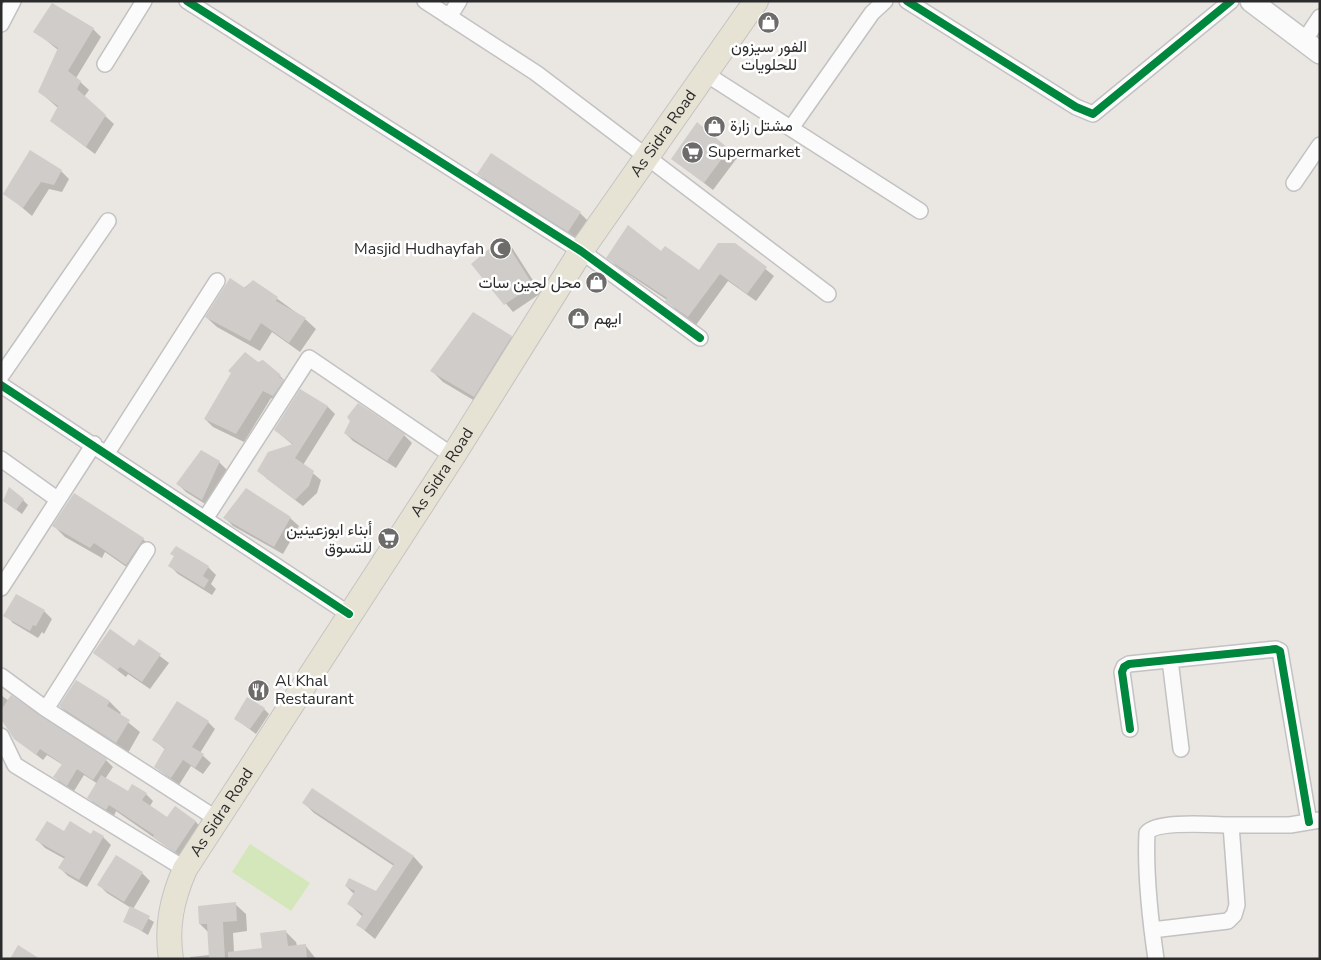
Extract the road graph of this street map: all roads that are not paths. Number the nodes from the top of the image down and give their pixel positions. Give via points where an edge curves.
1 (13, 1) edge
2 (144, 1) edge
3 (187, 1) edge
4 (425, 1) edge
5 (458, 1) edge
6 (756, 1) edge
7 (885, 1) edge
8 (907, 1) edge
9 (1231, 1) edge
10 (1251, 1) edge
11 (449, 17) junction
12 (1320, 17) edge
13 (1, 24) edge
14 (1312, 47) edge
15 (105, 64) dead end
16 (706, 74) junction
17 (790, 128) junction
18 (1320, 145) edge
19 (646, 157) junction
20 (1294, 183) dead end
21 (920, 211) dead end
22 (108, 221) dead end
23 (581, 251) junction
24 (217, 280) dead end
25 (828, 294) dead end
26 (700, 338) dead end
27 (1, 376) edge
28 (1, 385) edge
29 (94, 444) junction
30 (107, 453) junction
31 (453, 456) junction
32 (1, 459) edge
33 (57, 499) junction
34 (205, 518) junction
35 (148, 550) dead end
36 (1, 588) edge
37 (349, 614) junction
38 (1170, 660) junction
39 (1, 676) edge
40 (46, 709) junction
41 (1130, 729) dead end
42 (1, 736) edge
43 (1181, 749) dead end
44 (217, 819) junction
45 (1314, 821) edge
46 (1231, 825) junction
47 (185, 870) junction
48 (1152, 930) junction
49 (171, 959) edge
50 (1156, 959) edge

1 - 13 street
2 - 15 street
3 - 23 street
4 - 11 street
5 - 11 street
6 - 16 main road, As Sidra Road
7 - 17 street via 872,13
8 - 9 street via 1076,107 1093,114
10 - 14 street
11 - 19 street via 536,73
12 - 14 street
16 - 17 street
16 - 19 main road, As Sidra Road
17 - 21 street
18 - 20 street
19 - 23 main road, As Sidra Road
19 - 25 street
22 - 27 street
23 - 26 street
23 - 31 main road, As Sidra Road
24 - 30 street
28 - 29 street
29 - 30 street
29 - 33 street
30 - 34 street
31 - 34 street via 309,358
31 - 37 main road, As Sidra Road
32 - 33 street
33 - 36 street
34 - 37 street
35 - 40 street
37 - 44 main road, As Sidra Road
38 - 41 street via 1124,667
38 - 43 street
38 - 45 street via 1280,651
39 - 40 street
40 - 44 street
42 - 47 street via 16,765
44 - 47 main road, As Sidra Road
45 - 46 street via 1290,825
46 - 48 street via 1237,905 1234,916 1228,921
46 - 48 street via 1169,825 1150,829 1147,843
47 - 49 main road, As Sidra Road via 170,916
48 - 50 street

